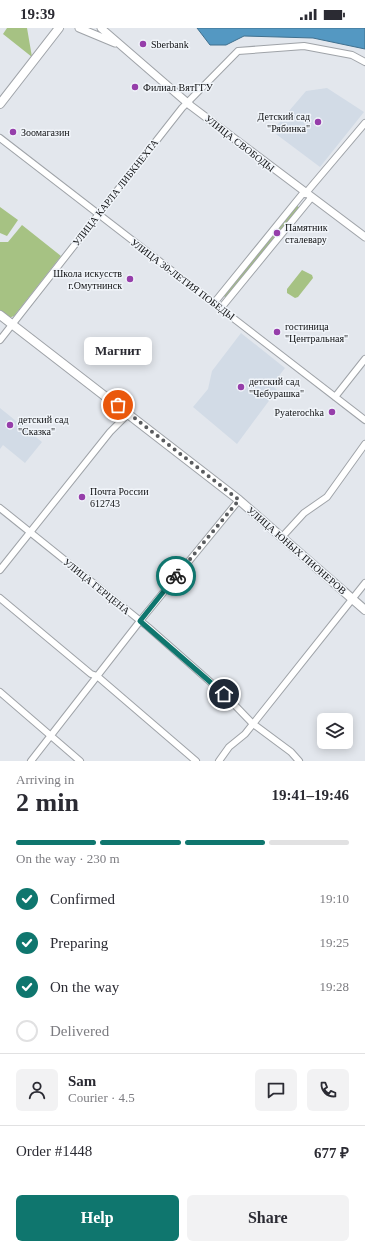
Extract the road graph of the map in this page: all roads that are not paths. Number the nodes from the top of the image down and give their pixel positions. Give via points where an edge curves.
1 (59, 28) edge
2 (79, 28) edge
3 (101, 28) edge
4 (119, 44) junction
5 (365, 62) edge
6 (187, 103) junction
7 (0, 104) edge
8 (365, 123) edge
9 (0, 138) edge
10 (307, 195) junction
11 (98, 214) junction
12 (365, 237) edge
13 (214, 303) junction
14 (221, 308) junction
15 (0, 315) edge
16 (13, 324) junction
17 (0, 340) edge
18 (365, 359) edge
19 (335, 397) junction
20 (129, 413) junction
21 (365, 420) edge
22 (365, 444) edge
23 (239, 500) junction
24 (0, 508) edge
25 (31, 532) junction
26 (282, 537) junction
27 (0, 570) edge
28 (365, 583) edge
29 (0, 598) edge
30 (352, 598) junction
31 (365, 610) edge
32 (140, 621) junction
33 (97, 676) junction
34 (0, 692) edge
35 (252, 723) junction
36 (51, 737) junction
37 (31, 761) edge
38 (80, 761) edge
39 (196, 761) edge
40 (219, 761) edge
41 (299, 761) edge

1 - 7 main road
2 - 4 street, УЛИЦА СВОБОДЫ
3 - 4 street, УЛИЦА СВОБОДЫ
4 - 6 street, УЛИЦА СВОБОДЫ
5 - 6 street, УЛИЦА КАРЛА ЛИБКНЕХТА via 352,55 304,46 238,51
6 - 10 street, УЛИЦА СВОБОДЫ
6 - 11 street, УЛИЦА КАРЛА ЛИБКНЕХТА
8 - 10 street
9 - 11 street, УЛИЦА 30-ЛЕТИЯ ПОБЕДЫ
10 - 12 street, УЛИЦА СВОБОДЫ
10 - 13 street
10 - 14 street
11 - 13 street, УЛИЦА 30-ЛЕТИЯ ПОБЕДЫ
11 - 16 street, УЛИЦА КАРЛА ЛИБКНЕХТА
13 - 14 street, УЛИЦА 30-ЛЕТИЯ ПОБЕДЫ
14 - 19 street, УЛИЦА 30-ЛЕТИЯ ПОБЕДЫ
15 - 16 main road, УЛИЦА ЮНЫХ ПИОНЕРОВ
16 - 17 street, УЛИЦА КАРЛА ЛИБКНЕХТА
16 - 20 main road, УЛИЦА ЮНЫХ ПИОНЕРОВ
18 - 19 street
19 - 21 street, УЛИЦА 30-ЛЕТИЯ ПОБЕДЫ
20 - 23 main road, УЛИЦА ЮНЫХ ПИОНЕРОВ
20 - 25 street via 110,432
22 - 26 street via 327,497 304,513
23 - 26 main road, УЛИЦА ЮНЫХ ПИОНЕРОВ
23 - 32 street
24 - 25 street, УЛИЦА ГЕРЦЕНА
25 - 27 street
25 - 32 street, УЛИЦА ГЕРЦЕНА
26 - 30 main road, УЛИЦА ЮНЫХ ПИОНЕРОВ
28 - 30 street
29 - 33 street via 91,674
30 - 31 main road, УЛИЦА ЮНЫХ ПИОНЕРОВ
30 - 35 street via 317,645
32 - 33 street
32 - 35 street, УЛИЦА ГЕРЦЕНА via 224,694
33 - 36 street
33 - 39 street
34 - 36 street
35 - 40 street
35 - 41 street, УЛИЦА ГЕРЦЕНА
36 - 37 street
36 - 38 street

